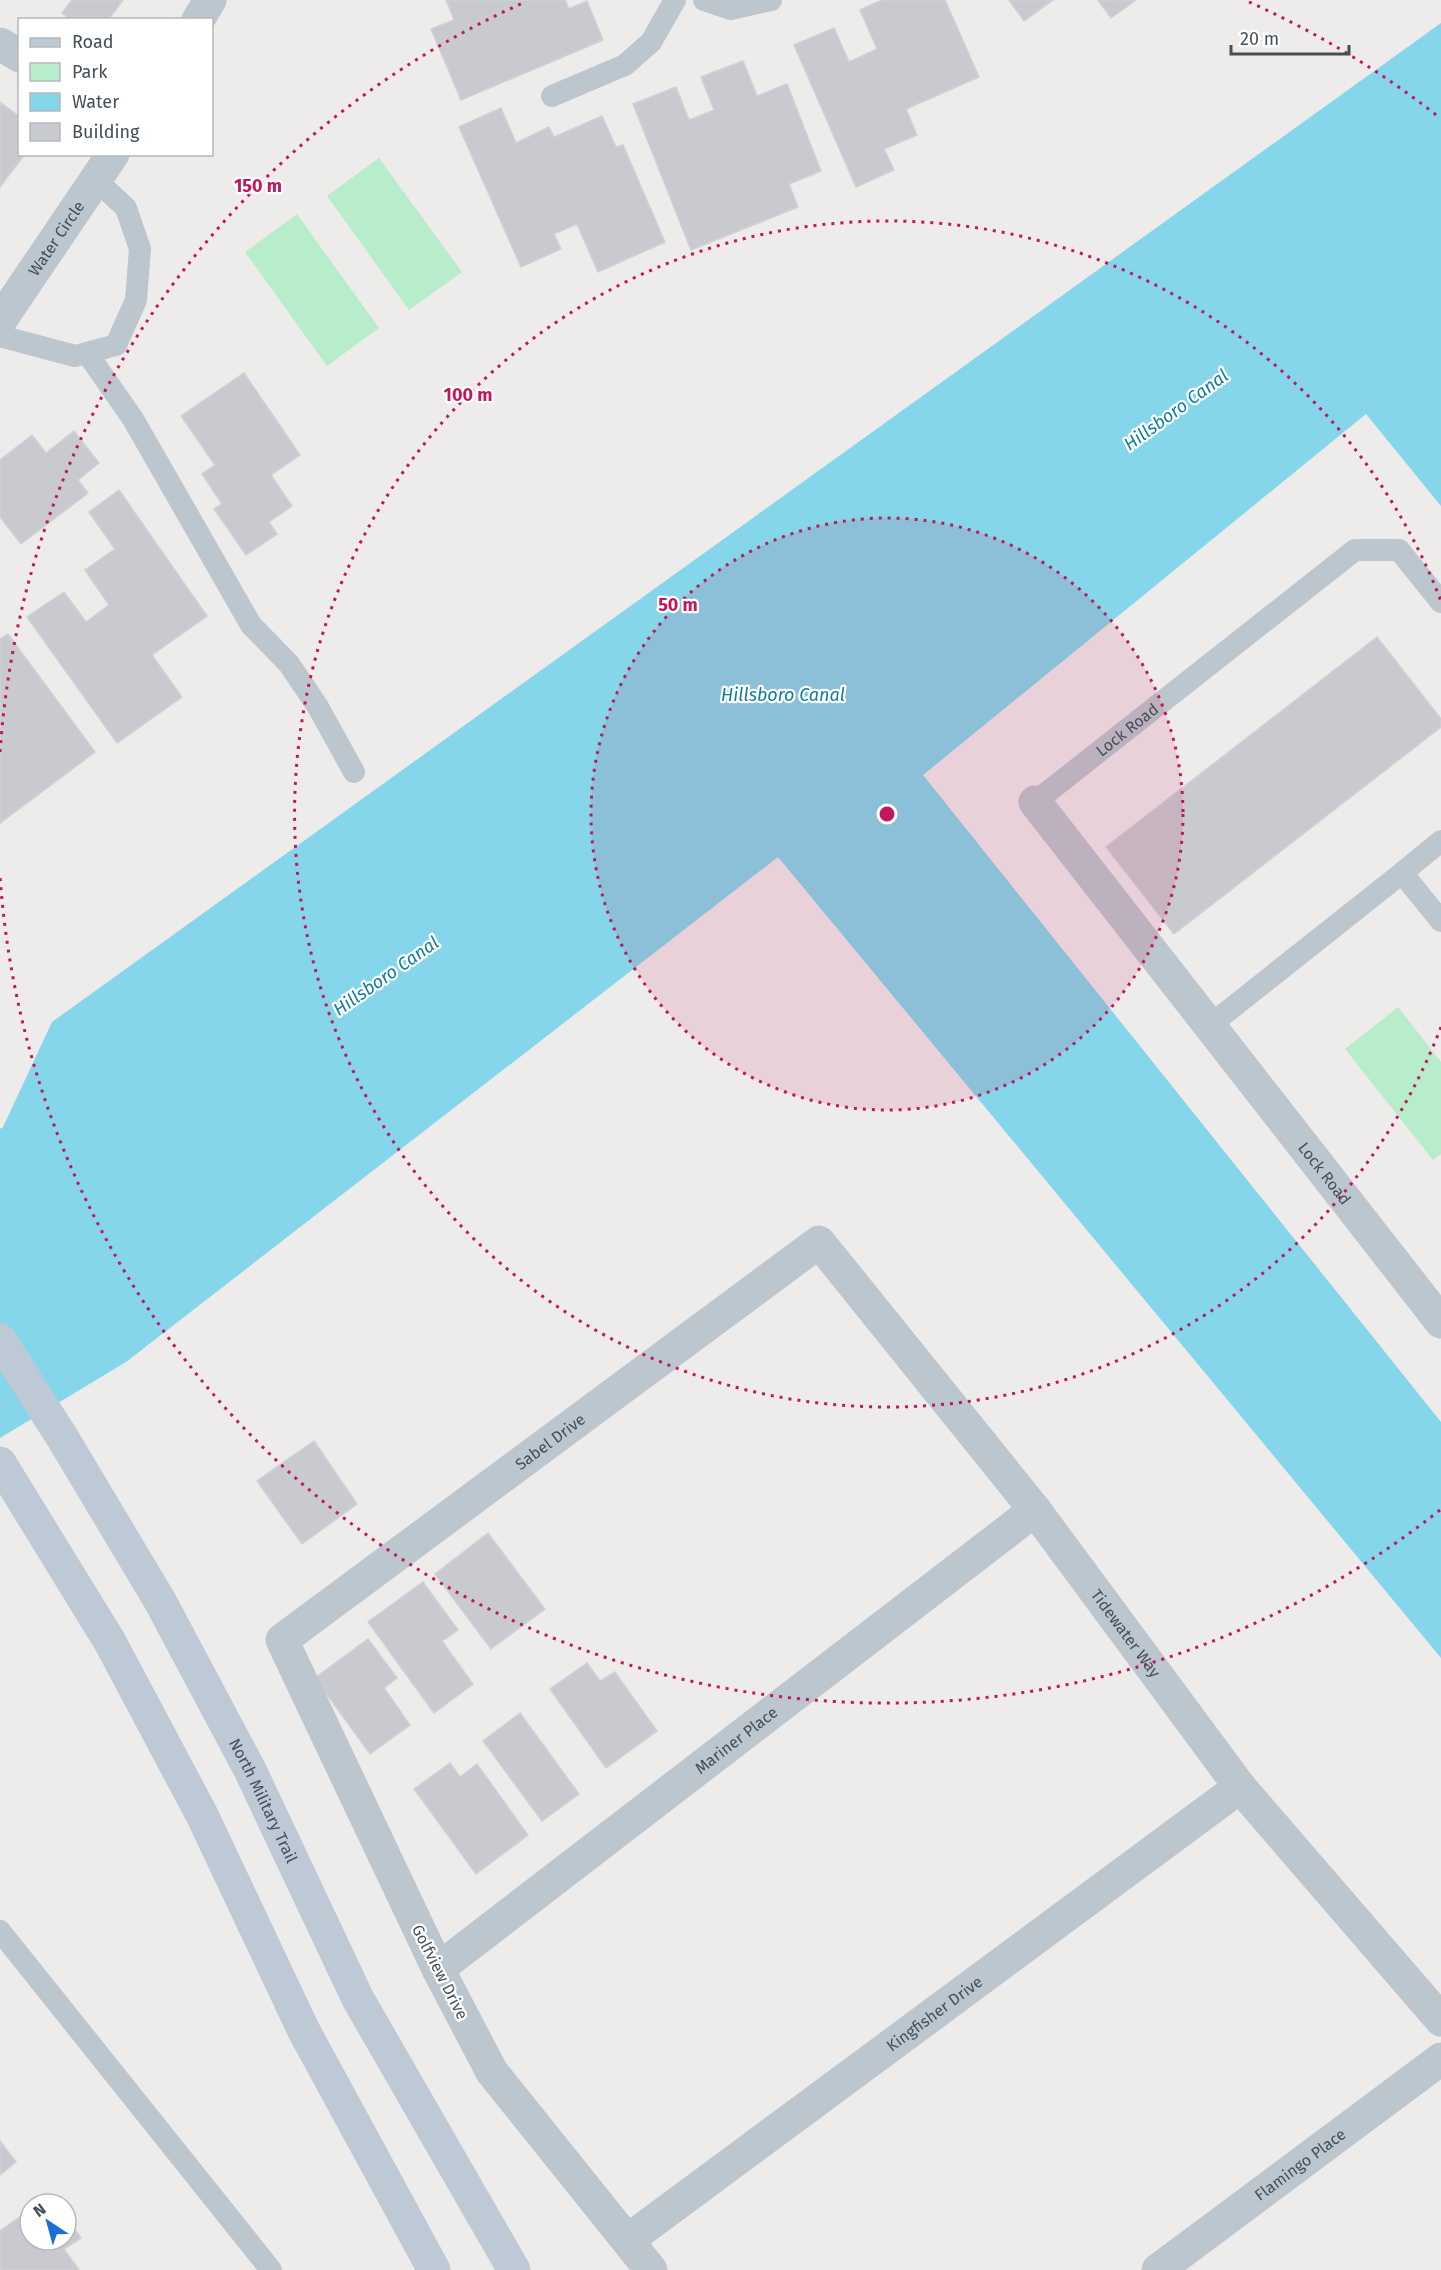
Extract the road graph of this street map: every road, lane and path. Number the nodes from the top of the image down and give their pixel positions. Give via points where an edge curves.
1 (210, 0) edge
2 (675, 0) edge
3 (704, 0) edge
4 (771, 0) edge
5 (199, 18) edge
6 (0, 44) edge
7 (18, 55) edge
8 (552, 96) dead end
9 (104, 167) edge
10 (0, 321) edge
11 (0, 336) edge
12 (87, 353) junction
13 (1441, 602) edge
14 (354, 772) dead end
15 (1035, 802) joint
16 (1441, 841) edge
17 (1402, 873) junction
18 (1441, 921) edge
19 (1209, 1026) junction
20 (819, 1242) joint
21 (1441, 1322) edge
22 (0, 1340) edge
23 (5, 1471) edge
24 (1035, 1510) junction
25 (282, 1641) joint
26 (1240, 1786) junction
27 (0, 1930) edge
28 (438, 1969) junction
29 (1441, 2020) edge
30 (1441, 2059) edge
31 (628, 2240) junction
32 (271, 2270) edge
33 (434, 2270) edge
34 (514, 2270) edge
35 (651, 2270) edge
36 (1158, 2270) edge

1 - 5 street
2 - 8 lane via 651,42 625,65
3 - 4 lane via 731,9
6 - 7 street
9 - 10 street, Water Circle
9 - 12 lane via 126,208 140,249 136,300 116,345
11 - 12 lane via 75,356
12 - 14 lane via 133,419 251,625 295,672
13 - 15 lane, Lock Road via 1400,550 1355,550
15 - 19 street, Lock Road
16 - 17 lane
17 - 18 lane
17 - 19 lane
19 - 21 street, Lock Road
20 - 24 street, Tidewater Way
20 - 25 street, Sabel Drive
22 - 34 street, North Military Trail via 160,1601 250,1770 358,1999
23 - 33 street via 116,1652 202,1815 304,2031
24 - 26 street, Tidewater Way
24 - 28 street, Mariner Place
25 - 28 street, Golfview Drive
26 - 29 street, Tidewater Way
26 - 31 street, Kingfisher Drive
27 - 32 lane
28 - 31 street, Golfview Drive via 492,2072
30 - 36 street, Flamingo Place
31 - 35 street, Golfview Drive

